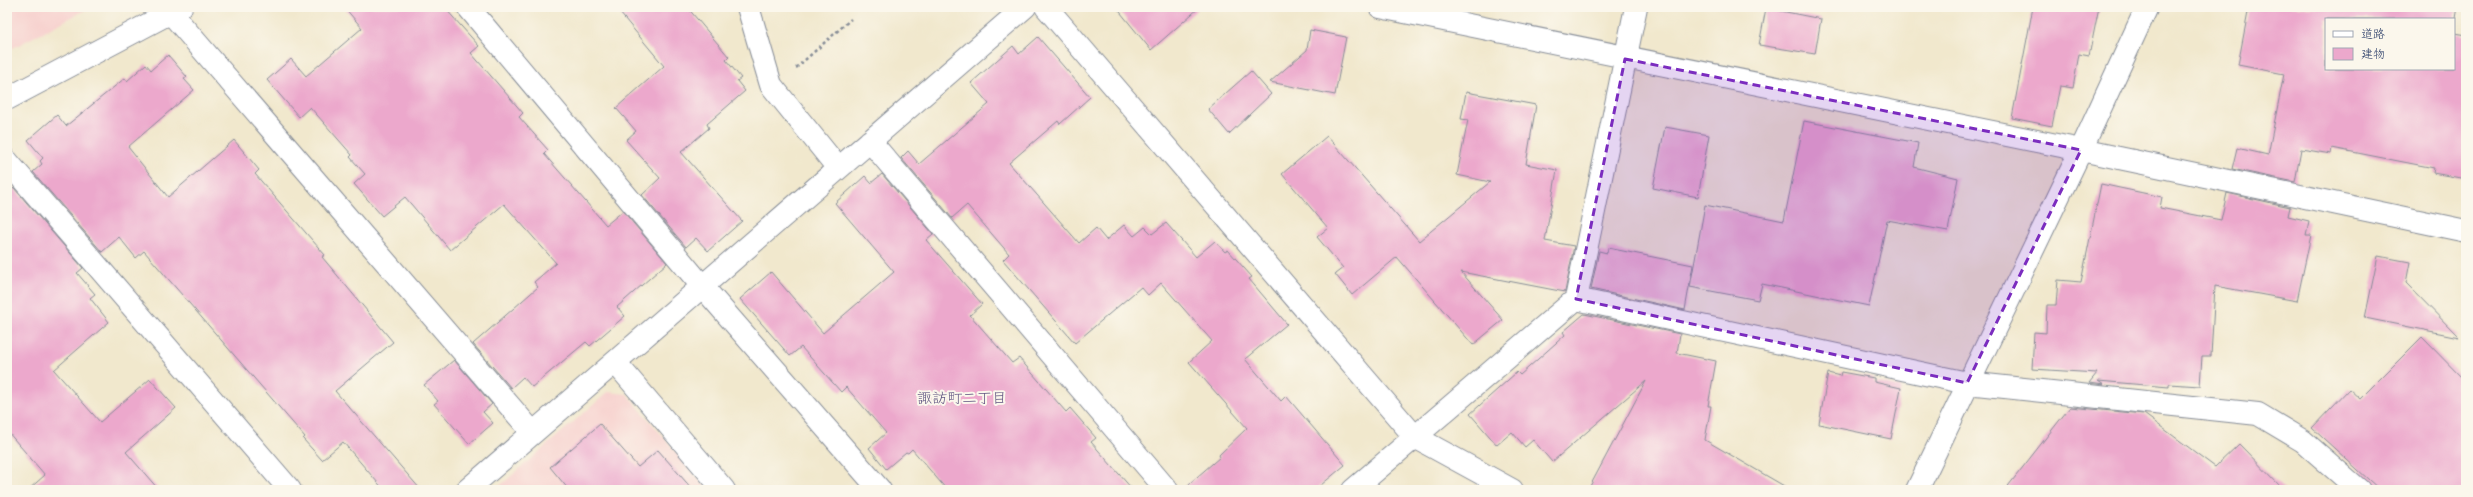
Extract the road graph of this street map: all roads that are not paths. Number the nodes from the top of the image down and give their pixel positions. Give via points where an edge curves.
1 (468, 7) edge
2 (748, 7) edge
3 (1025, 7) edge
4 (1046, 7) edge
5 (1380, 7) edge
6 (1636, 7) edge
7 (2147, 7) edge
8 (176, 10) edge
9 (1625, 58) junction
10 (7, 99) edge
11 (870, 141) junction
12 (2081, 150) junction
13 (7, 161) edge
14 (838, 168) junction
15 (2466, 231) edge
16 (702, 286) junction
17 (1576, 299) junction
18 (615, 362) junction
19 (1967, 383) junction
20 (533, 433) junction
21 (1415, 437) junction
22 (290, 490) edge
23 (467, 490) edge
24 (724, 490) edge
25 (880, 490) edge
26 (1167, 490) edge
27 (1354, 490) edge
28 (1512, 490) edge
29 (1917, 490) edge
30 (2359, 490) edge

1 - 16 street
2 - 14 street via 771,85
3 - 11 street
4 - 21 street
5 - 9 street
6 - 9 street
7 - 12 street
8 - 10 street
8 - 20 street
9 - 12 street
9 - 17 street
11 - 14 street
11 - 26 street
12 - 15 street
12 - 19 street
13 - 22 street
14 - 16 street
16 - 18 street
16 - 25 street
17 - 19 street
17 - 21 street
18 - 20 street
18 - 24 street
19 - 29 street
19 - 30 street via 2258,414 2303,441
20 - 23 street
21 - 27 street
21 - 28 street

